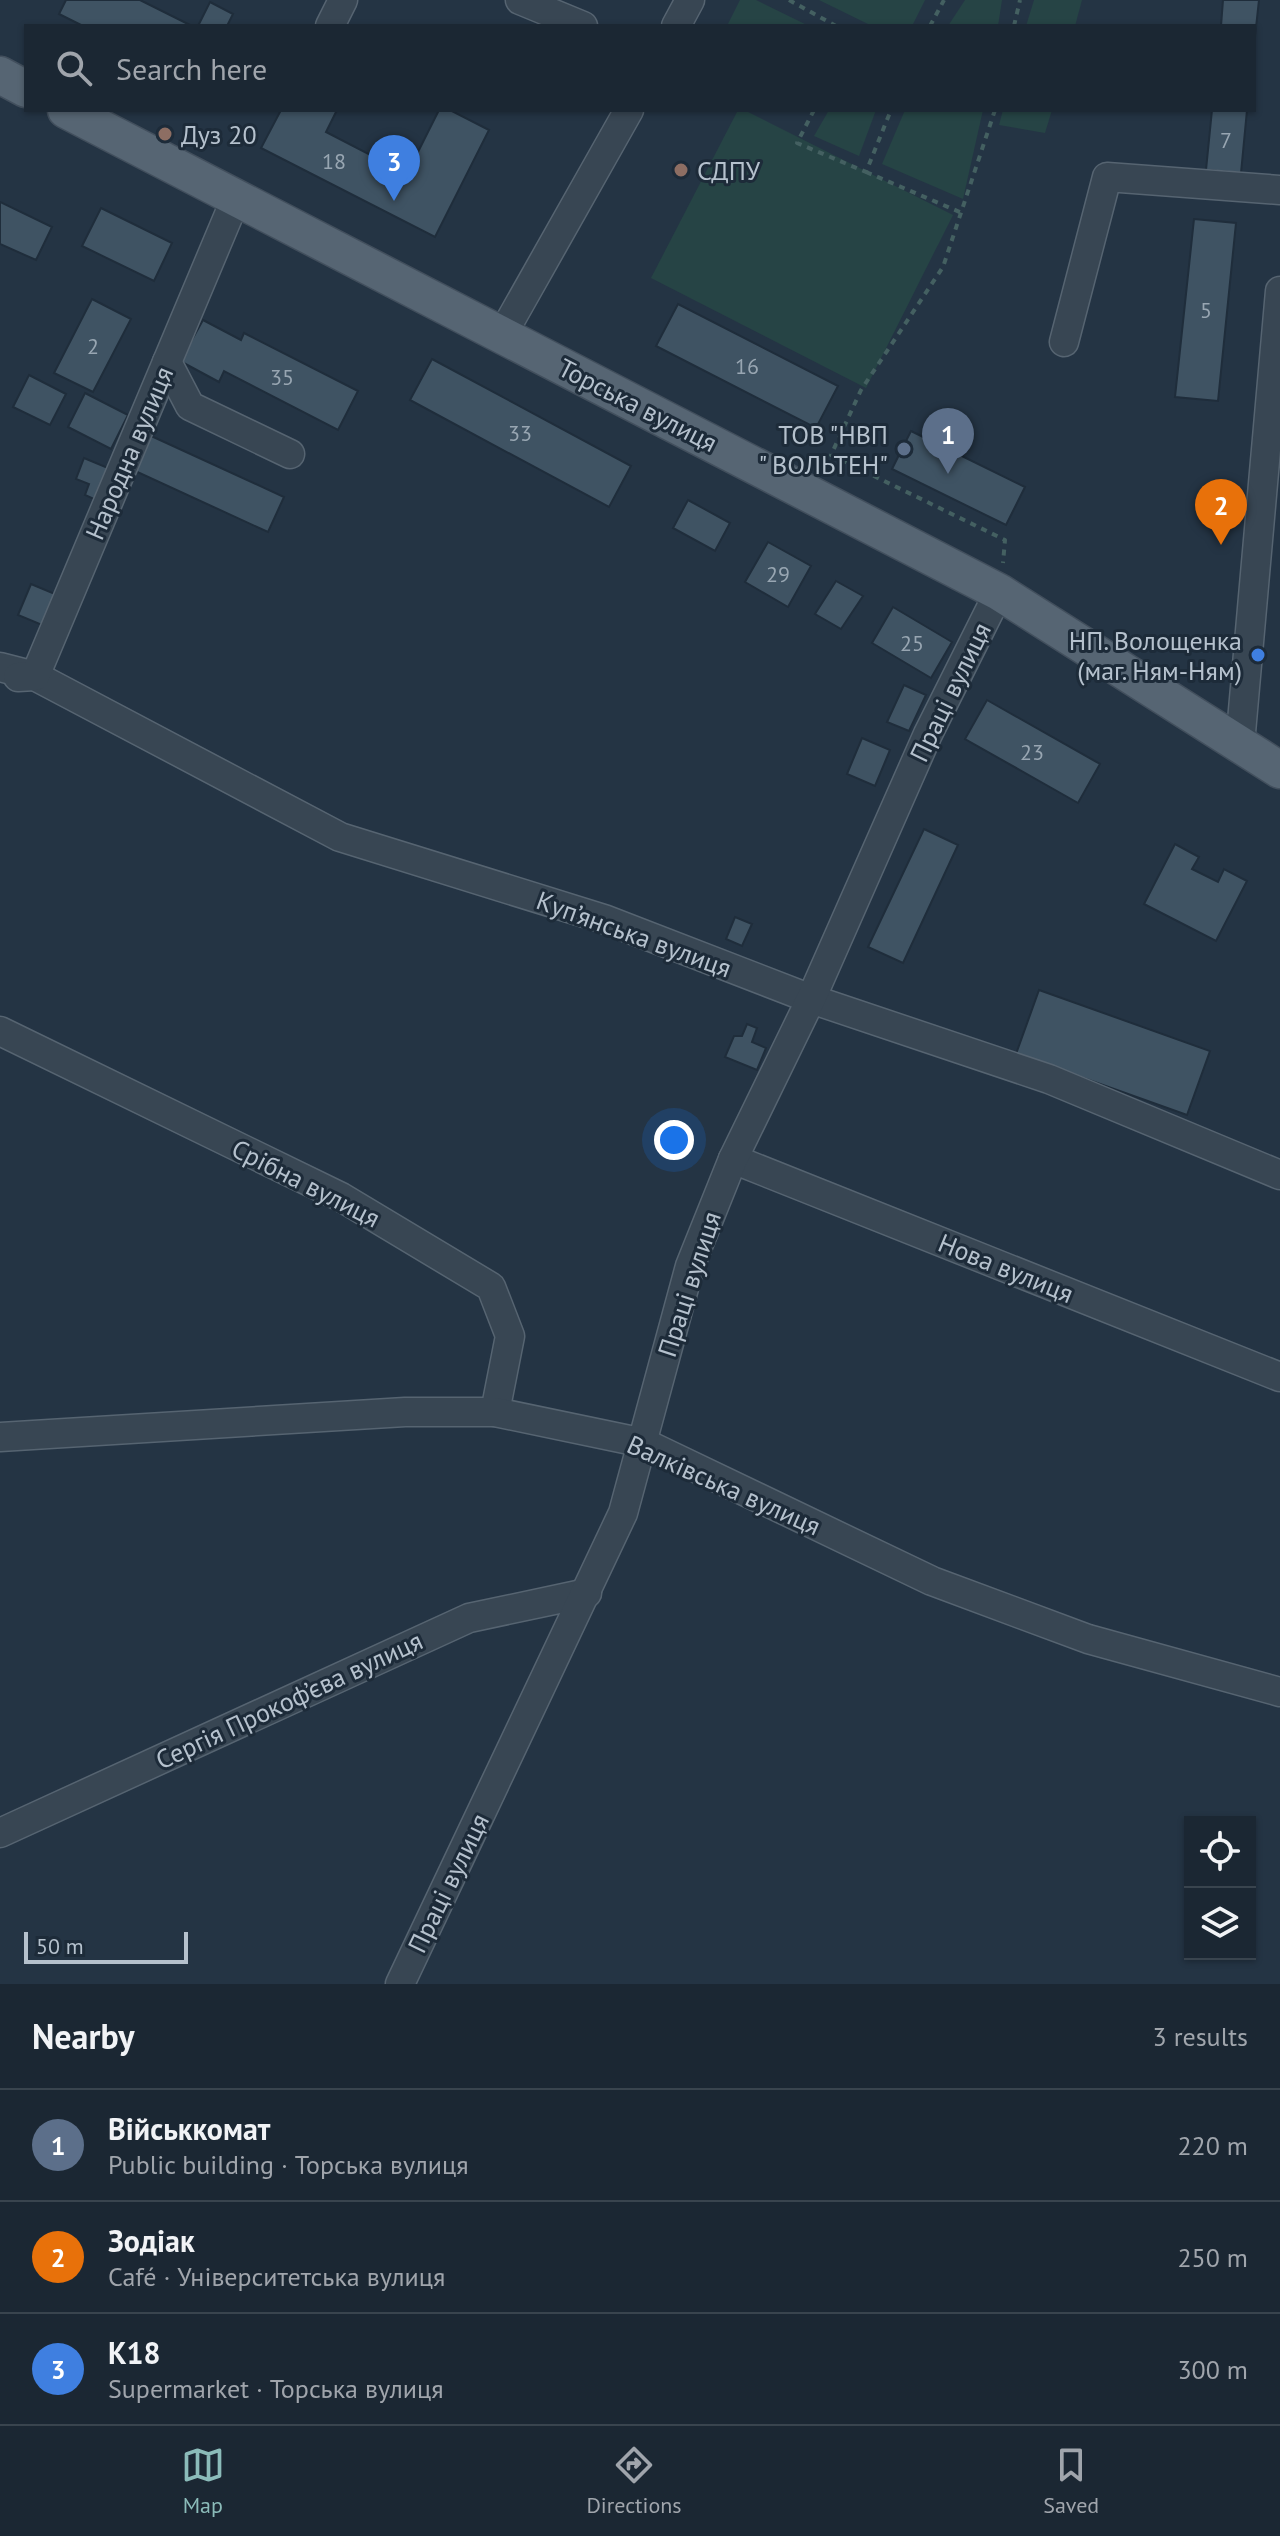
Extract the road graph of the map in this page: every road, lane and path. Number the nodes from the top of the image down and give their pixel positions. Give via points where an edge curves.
1 (343, 0) edge
2 (520, 0) edge
3 (690, 0) edge
4 (789, 0) edge
5 (944, 0) edge
6 (1020, 0) edge
7 (331, 24) edge
8 (578, 24) edge
9 (677, 24) edge
10 (832, 24) edge
11 (931, 24) edge
12 (1014, 24) edge
13 (0, 75) edge
14 (24, 88) edge
15 (70, 112) edge
16 (628, 112) edge
17 (813, 112) edge
18 (890, 112) edge
19 (994, 112) edge
20 (866, 172) junction
21 (1280, 190) edge
22 (236, 198) junction
23 (962, 213) junction
24 (1280, 291) edge
25 (502, 335) junction
26 (1064, 342) dead end
27 (167, 362) junction
28 (290, 454) dead end
29 (999, 592) junction
30 (0, 667) edge
31 (35, 676) junction
32 (0, 679) edge
33 (1240, 744) junction
34 (1280, 770) edge
35 (811, 999) junction
36 (0, 1031) edge
37 (733, 1159) junction
38 (1280, 1175) edge
39 (1280, 1377) edge
40 (495, 1412) junction
41 (0, 1437) edge
42 (644, 1443) junction
43 (587, 1593) junction
44 (1280, 1692) edge
45 (0, 1833) edge
46 (400, 1984) edge

1 - 7 street
2 - 8 street
3 - 9 street
4 - 10 path
5 - 11 path
6 - 12 path
13 - 14 main road
15 - 22 main road, Торська вулиця
16 - 25 street
17 - 20 path via 797,143
18 - 20 path
19 - 23 path
20 - 23 path
21 - 26 street via 1107,177
22 - 25 main road, Торська вулиця
22 - 27 street, Народна вулиця
23 - 29 path via 943,267 861,390 831,455 1005,540
24 - 33 street
25 - 29 main road, Торська вулиця
27 - 28 street via 190,406
27 - 31 street, Народна вулиця
29 - 33 main road, Торська вулиця
29 - 35 street, Праці вулиця via 928,734
30 - 31 street, Куп’янська вулиця
31 - 32 street
31 - 35 street, Куп’янська вулиця via 340,837 604,919
33 - 34 main road, Торська вулиця
35 - 37 street, Праці вулиця
35 - 38 street, Куп’янська вулиця via 1049,1079
36 - 40 street, Срібна вулиця via 341,1197 491,1287 510,1336
37 - 39 street, Нова вулиця
37 - 42 street, Праці вулиця via 690,1266
40 - 41 street, Валківська вулиця via 389,1413
40 - 42 street, Валківська вулиця
42 - 43 street, Праці вулиця via 623,1513
42 - 44 street, Валківська вулиця via 932,1581 1088,1639
43 - 45 street, Сергія Прокоф’єва вулиця via 469,1618
43 - 46 street, Праці вулиця

